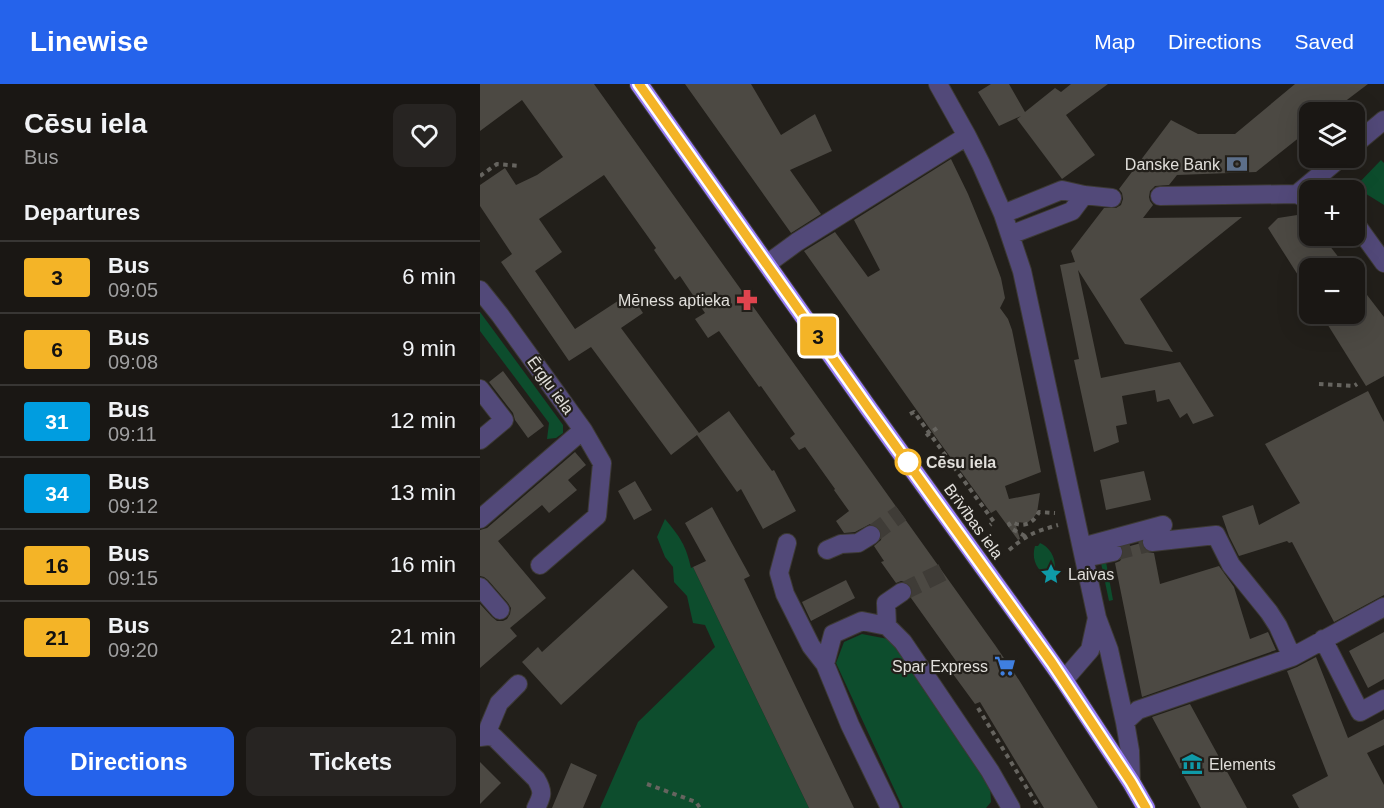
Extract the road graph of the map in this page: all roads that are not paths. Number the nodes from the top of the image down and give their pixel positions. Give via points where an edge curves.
1 (639, 84) edge
2 (938, 84) edge
3 (1384, 120) edge
4 (967, 136) junction
5 (1365, 136) edge
6 (1331, 168) edge
7 (1319, 180) edge
8 (1084, 195) junction
9 (1160, 196) dead end
10 (1299, 197) edge
11 (1112, 198) dead end
12 (1003, 214) junction
13 (1365, 232) edge
14 (1010, 235) junction
15 (1365, 238) edge
16 (1384, 244) edge
17 (1384, 263) edge
18 (767, 264) junction
19 (480, 290) edge
20 (480, 388) edge
21 (583, 430) junction
22 (480, 440) edge
23 (480, 519) edge
24 (1162, 525) dead end
25 (871, 535) tunnel mouth
26 (1152, 542) tunnel mouth
27 (787, 543) dead end
28 (827, 550) dead end
29 (1083, 552) junction
30 (1113, 552) tunnel mouth
31 (540, 566) dead end
32 (480, 587) edge
33 (902, 592) tunnel mouth
34 (1384, 607) edge
35 (500, 610) dead end
36 (1097, 618) junction
37 (888, 626) junction
38 (1323, 639) junction
39 (1292, 657) junction
40 (825, 664) junction
41 (1064, 680) junction
42 (518, 684) dead end
43 (1384, 699) edge
44 (1125, 722) junction
45 (484, 736) edge
46 (1131, 782) junction
47 (1143, 806) edge
48 (536, 808) edge
49 (890, 808) edge
50 (1011, 808) edge

1 - 18 highway, Brīvības iela
2 - 4 street
3 - 5 street
4 - 12 street
4 - 18 street
6 - 7 street
8 - 11 street
8 - 12 street via 1062,190
8 - 14 street via 1072,211
9 - 10 street
12 - 14 street
13 - 16 street
14 - 29 street via 1022,271
15 - 17 street
18 - 41 highway, Brīvības iela
19 - 21 street, Ērgļu iela
20 - 22 street via 504,420
21 - 23 street, Ērgļu iela
21 - 31 street via 602,463 597,516
24 - 29 street
25 - 28 street via 858,543
26 - 39 street via 1216,534 1231,565 1278,626
27 - 40 street via 779,573 785,594 811,646
29 - 30 street
29 - 36 street
32 - 35 street
33 - 37 street via 886,603
34 - 38 street
36 - 41 street via 1090,650
36 - 44 street via 1109,650
37 - 40 street via 862,621 833,634
37 - 50 street via 927,676
38 - 39 street
38 - 43 street via 1359,712
39 - 44 street via 1138,710
40 - 49 street
41 - 46 highway, Brīvības iela
42 - 45 street via 499,703
44 - 46 street
45 - 48 street via 494,737 536,779 542,796
46 - 47 highway, Brīvības iela

